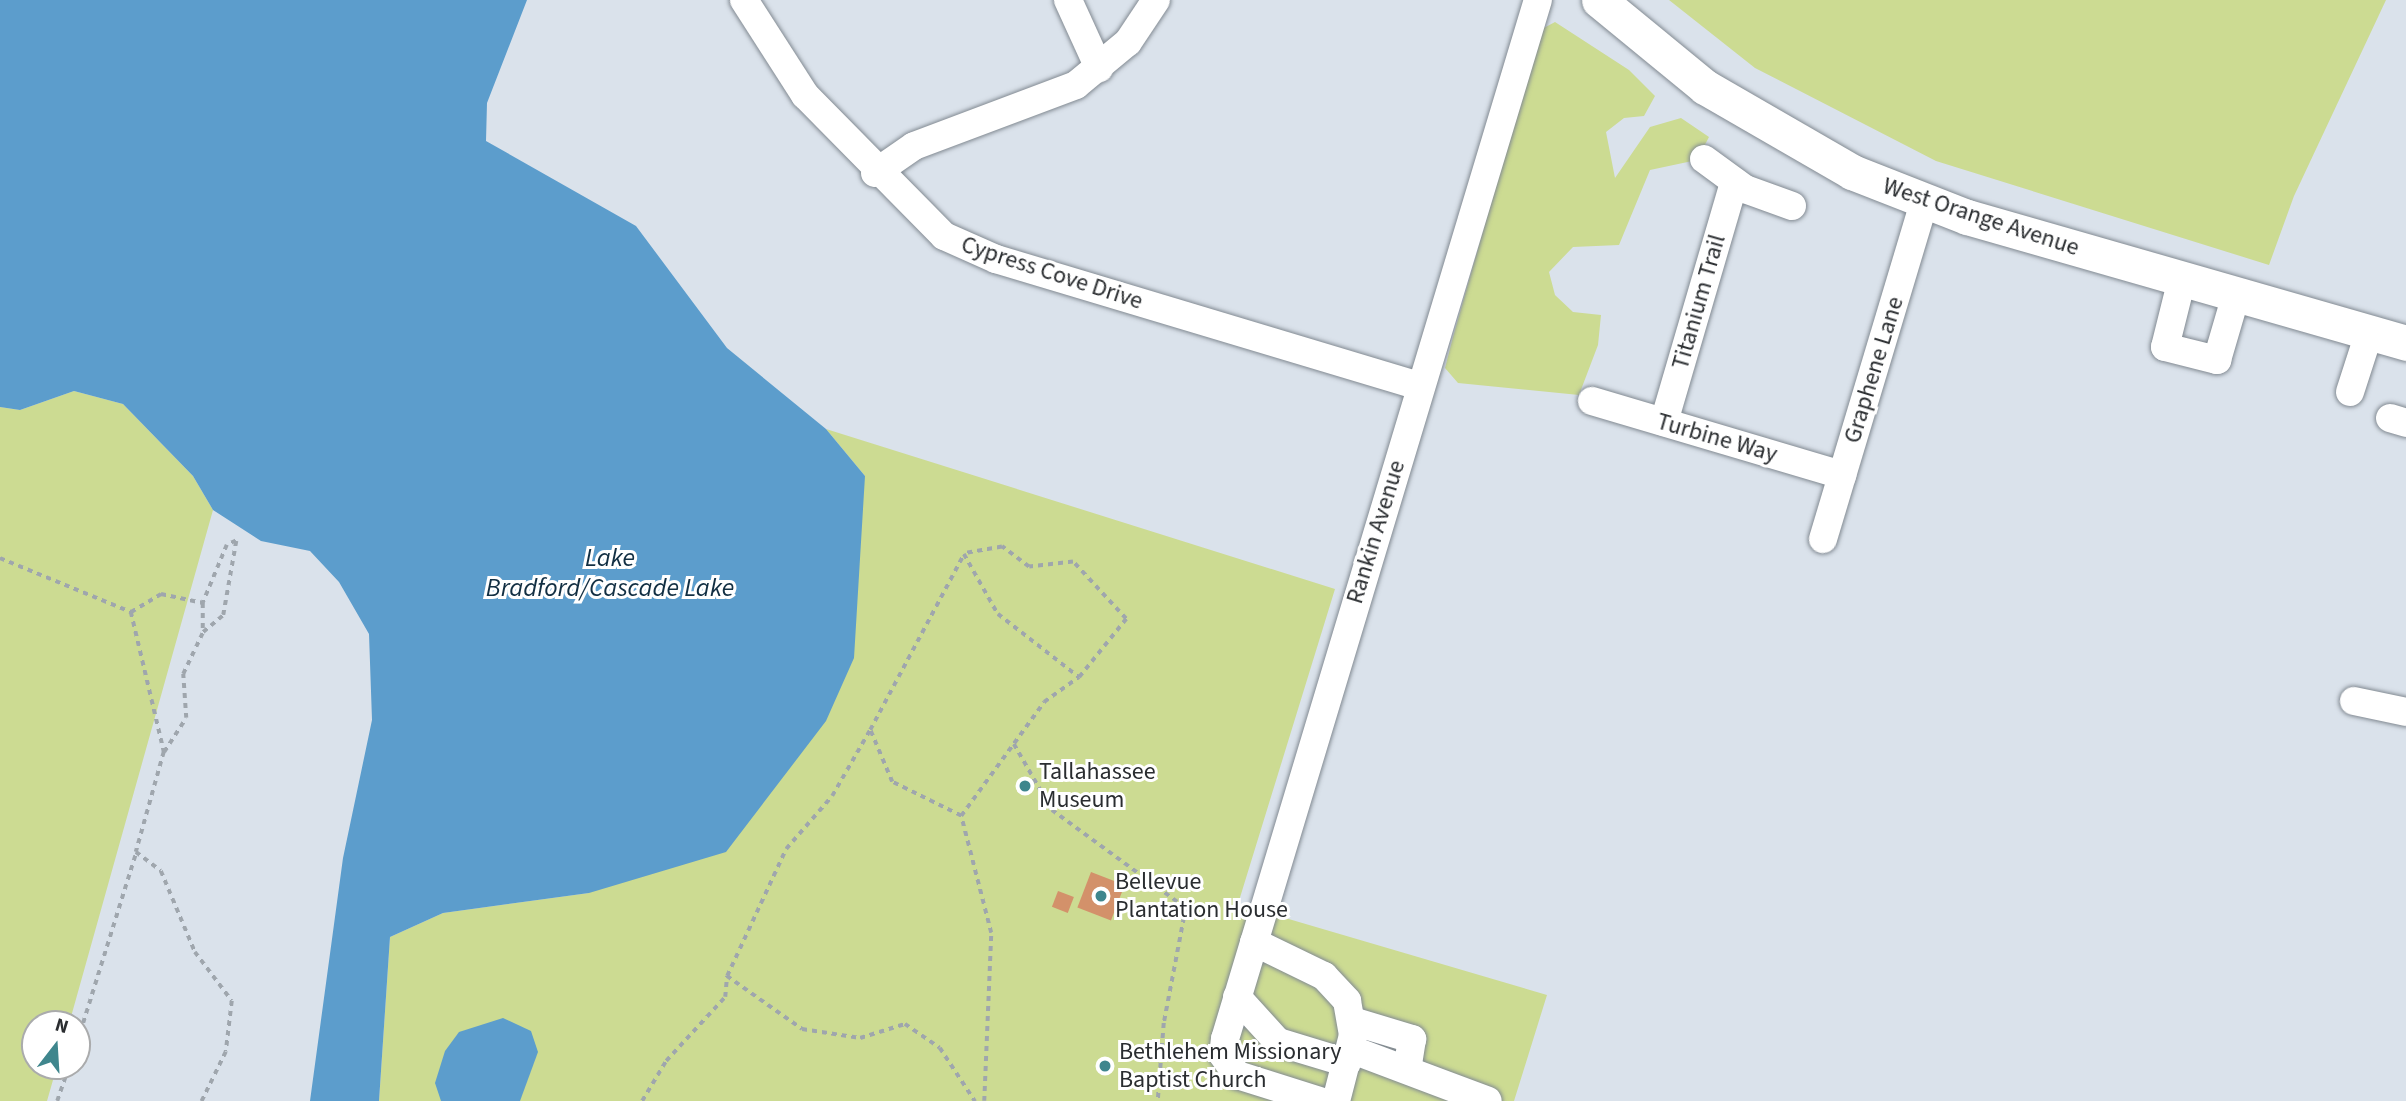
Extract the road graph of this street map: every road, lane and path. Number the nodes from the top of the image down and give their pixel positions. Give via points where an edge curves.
1 (744, 0) edge
2 (1068, 0) edge
3 (1156, 0) edge
4 (1538, 0) edge
5 (1599, 0) edge
6 (1099, 68) junction
7 (1704, 159) dead end
8 (875, 173) junction
9 (1734, 181) junction
10 (1924, 202) junction
11 (1792, 206) dead end
12 (2182, 279) junction
13 (2236, 295) junction
14 (2369, 332) junction
15 (2406, 343) edge
16 (1420, 386) junction
17 (2350, 392) dead end
18 (1592, 401) dead end
19 (1664, 422) junction
20 (1842, 475) junction
21 (1823, 539) dead end
22 (964, 554) junction
23 (0, 558) edge
24 (203, 603) junction
25 (131, 611) junction
26 (203, 632) junction
27 (1079, 677) junction
28 (2354, 701) dead end
29 (2406, 712) edge
30 (870, 730) junction
31 (1014, 744) junction
32 (164, 752) junction
33 (961, 816) junction
34 (136, 852) junction
35 (1254, 942) junction
36 (727, 976) junction
37 (1237, 998) junction
38 (87, 1010) edge
39 (1352, 1021) junction
40 (1348, 1056) junction
41 (1407, 1070) junction
42 (64, 1080) edge
43 (1242, 1082) edge
44 (57, 1101) edge
45 (202, 1101) edge
46 (642, 1101) edge
47 (975, 1101) edge
48 (984, 1101) edge
49 (1158, 1101) edge
50 (1319, 1101) edge
51 (1336, 1101) edge
52 (1488, 1101) edge

1 - 8 street, Cypress Cove Drive via 781,65
2 - 6 street
3 - 6 street via 1128,42
4 - 16 street, Rankin Avenue
5 - 10 main road, West Orange Avenue via 1660,53 1756,121
6 - 8 street via 1076,85 914,146
7 - 9 street
8 - 16 street, Cypress Cove Drive via 934,229 996,260
9 - 11 street
9 - 19 street, Titanium Trail
10 - 12 main road, West Orange Avenue
10 - 20 street, Graphene Lane
12 - 13 main road, West Orange Avenue
12 - 13 street via 2165,347 2217,360
13 - 14 main road, West Orange Avenue
14 - 15 main road, West Orange Avenue
14 - 17 street
16 - 35 street, Rankin Avenue
18 - 19 street, Turbine Way
19 - 20 street, Turbine Way
20 - 21 street, Graphene Lane
22 - 27 path via 998,614
22 - 27 path via 1002,547 1029,568 1073,562 1126,619
22 - 30 path
23 - 25 path
24 - 25 path via 162,594
24 - 26 path
24 - 26 path via 227,545 236,541 223,615
25 - 32 path
26 - 32 path via 183,674 186,718
27 - 31 path via 1044,702
28 - 29 street
30 - 33 path via 892,782
30 - 36 path via 832,796 786,849
31 - 33 path
31 - 49 path via 1052,810 1186,908 1164,1023
32 - 34 path
33 - 48 path via 991,933
34 - 38 path
34 - 45 path via 161,871 195,952 232,1001 226,1052
35 - 37 street, Rankin Avenue
35 - 39 street via 1340,989
36 - 46 path via 725,996 666,1061
36 - 47 path via 802,1028 860,1038 905,1024 940,1048
37 - 40 street via 1278,1042
37 - 43 street, Rankin Avenue via 1225,1039
39 - 40 street
39 - 41 street via 1412,1039
40 - 41 street
40 - 51 street
41 - 52 street
42 - 44 path
43 - 50 street

